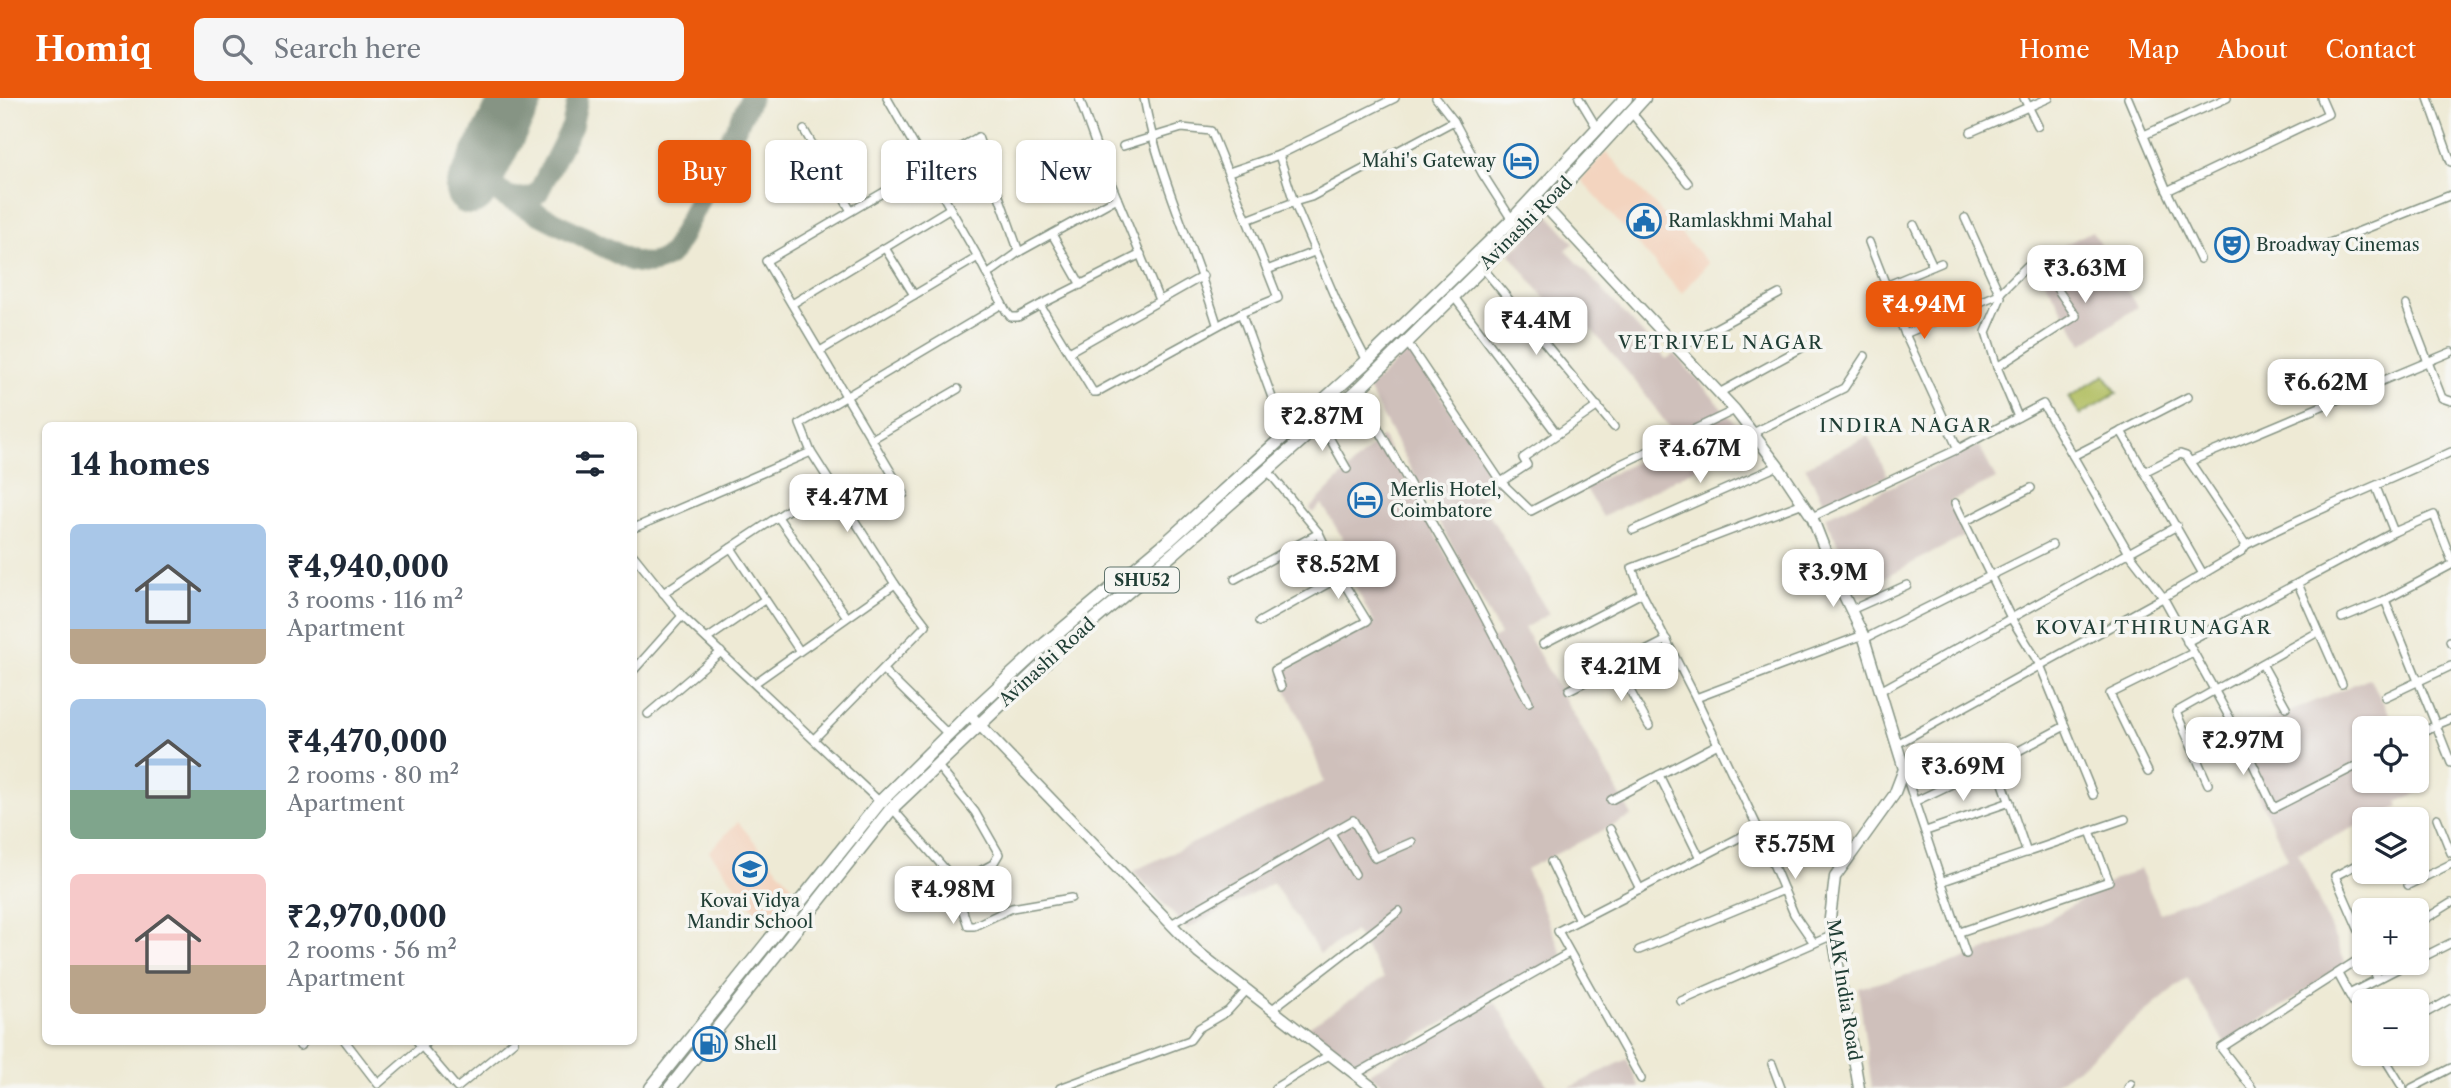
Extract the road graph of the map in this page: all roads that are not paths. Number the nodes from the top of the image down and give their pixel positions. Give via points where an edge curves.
1 (887, 98) edge
2 (1079, 98) edge
3 (1144, 98) edge
4 (1395, 98) edge
5 (1436, 98) edge
6 (1579, 98) edge
7 (1626, 98) edge
8 (1644, 98) edge
9 (2024, 98) edge
10 (2049, 98) edge
11 (2128, 98) edge
12 (2227, 98) edge
13 (2321, 98) edge
14 (2428, 98) edge
15 (2028, 107) junction
16 (1632, 112) junction
17 (1454, 121) junction
18 (2038, 126) dead end
19 (1597, 128) junction
20 (804, 130) dead end
21 (1971, 132) dead end
22 (2451, 133) edge
23 (2144, 135) junction
24 (2441, 137) junction
25 (1151, 138) junction
26 (910, 140) edge
27 (1123, 146) dead end
28 (1279, 155) junction
29 (2451, 162) edge
30 (1229, 172) junction
31 (1688, 183) dead end
32 (2167, 191) junction
33 (881, 193) edge
34 (1534, 195) junction
35 (2451, 195) edge
36 (1117, 198) junction
37 (1294, 202) junction
38 (946, 203) edge
39 (1001, 203) edge
40 (1545, 206) junction
41 (949, 209) junction
42 (851, 211) junction
43 (1965, 218) dead end
44 (1247, 220) junction
45 (1512, 220) junction
46 (1914, 225) dead end
47 (1052, 234) junction
48 (1869, 242) dead end
49 (885, 248) junction
50 (2312, 250) dead end
51 (1314, 251) junction
52 (1019, 253) junction
53 (1141, 254) junction
54 (978, 257) junction
55 (2200, 259) dead end
56 (2027, 266) dead end
57 (1482, 267) junction
58 (1267, 270) junction
59 (987, 275) junction
60 (1203, 276) junction
61 (2051, 280) dead end
62 (1081, 285) junction
63 (1888, 285) junction
64 (2000, 293) junction
65 (1779, 294) dead end
66 (914, 295) junction
67 (1454, 297) junction
68 (1159, 300) junction
69 (792, 304) junction
70 (1002, 304) junction
71 (2406, 305) dead end
72 (1040, 306) junction
73 (1241, 313) junction
74 (1217, 324) junction
75 (1905, 334) junction
76 (1407, 342) junction
77 (1807, 345) dead end
78 (1677, 349) junction
79 (820, 351) junction
80 (1069, 352) junction
81 (2451, 352) edge
82 (1865, 356) dead end
83 (1367, 361) junction
84 (2428, 362) junction
85 (1997, 367) junction
86 (958, 389) dead end
87 (1357, 391) junction
88 (1719, 393) junction
89 (847, 397) junction
90 (2189, 397) dead end
91 (2451, 401) edge
92 (1598, 406) junction
93 (1735, 410) junction
94 (2018, 417) junction
95 (1321, 423) junction
96 (1614, 427) dead end
97 (1290, 430) junction
98 (2120, 431) junction
99 (1753, 433) junction
100 (1557, 435) junction
101 (872, 439) junction
102 (1958, 449) junction
103 (811, 452) junction
104 (2451, 452) edge
105 (2073, 456) junction
106 (2191, 461) junction
107 (1777, 466) junction
108 (1347, 469) dead end
109 (1268, 471) junction
110 (2144, 472) junction
111 (830, 482) junction
112 (1501, 482) junction
113 (2376, 487) junction
114 (2031, 488) dead end
115 (904, 494) dead end
116 (1802, 503) junction
117 (1955, 503) dead end
118 (778, 517) junction
119 (1812, 517) junction
120 (1964, 522) junction
121 (2177, 526) junction
122 (637, 527) edge
123 (1633, 530) dead end
124 (2395, 532) junction
125 (1319, 533) junction
126 (2052, 545) dead end
127 (2246, 545) junction
128 (731, 548) junction
129 (2129, 553) junction
130 (2451, 559) edge
131 (637, 560) edge
132 (2451, 565) edge
133 (2203, 574) junction
134 (1990, 576) junction
135 (1340, 577) junction
136 (1235, 579) dead end
137 (895, 584) junction
138 (2298, 584) junction
139 (1907, 585) dead end
140 (663, 593) junction
141 (1642, 593) junction
142 (2163, 597) junction
143 (764, 600) junction
144 (2385, 600) junction
145 (1852, 610) junction
146 (682, 616) junction
147 (847, 617) junction
148 (2011, 618) junction
149 (2342, 618) dead end
150 (1259, 622) dead end
151 (2318, 632) junction
152 (1863, 637) junction
153 (707, 639) junction
154 (1667, 640) junction
155 (2188, 642) junction
156 (1543, 644) dead end
157 (799, 650) junction
158 (721, 652) junction
159 (2193, 653) junction
160 (2262, 664) junction
161 (2040, 665) junction
162 (1616, 666) junction
163 (2451, 666) edge
164 (637, 667) edge
165 (883, 670) junction
166 (2419, 682) junction
167 (755, 683) junction
168 (2342, 684) dead end
169 (1281, 687) dead end
170 (2214, 689) junction
171 (1569, 690) dead end
172 (1880, 691) junction
173 (2385, 697) dead end
174 (1696, 698) junction
175 (1529, 702) dead end
176 (2286, 707) dead end
177 (648, 714) dead end
178 (969, 714) junction
179 (2451, 719) edge
180 (978, 724) junction
181 (2436, 725) junction
182 (1649, 726) dead end
183 (2065, 726) junction
184 (2429, 729) edge
185 (948, 734) junction
186 (814, 739) junction
187 (1718, 744) junction
188 (1896, 744) junction
189 (1996, 763) junction
190 (2451, 763) edge
191 (937, 765) junction
192 (2352, 768) edge
193 (1904, 769) junction
194 (2148, 772) dead end
195 (1659, 775) junction
196 (2208, 784) dead end
197 (2093, 795) dead end
198 (1611, 800) dead end
199 (1916, 801) junction
200 (2010, 802) junction
201 (886, 805) junction
202 (2437, 818) dead end
203 (2125, 819) dead end
204 (1758, 828) junction
205 (1610, 829) dead end
206 (1926, 831) junction
207 (2090, 831) junction
208 (1331, 833) junction
209 (1412, 842) dead end
210 (2451, 852) edge
211 (2027, 853) junction
212 (1700, 858) junction
213 (1550, 862) dead end
214 (2451, 864) edge
215 (2352, 867) edge
216 (1355, 874) dead end
217 (1943, 881) junction
218 (954, 885) junction
219 (2408, 885) dead end
220 (1640, 889) junction
221 (1784, 890) junction
222 (1071, 898) dead end
223 (2451, 903) edge
224 (1399, 911) dead end
225 (2352, 915) edge
226 (2429, 917) edge
227 (1579, 920) junction
228 (1171, 924) junction
229 (1960, 932) junction
230 (1833, 935) junction
231 (1815, 943) junction
232 (2451, 943) edge
233 (1639, 950) dead end
234 (1569, 953) junction
235 (1966, 954) dead end
236 (2429, 954) edge
237 (2352, 964) edge
238 (2337, 974) junction
239 (2376, 975) edge
240 (2385, 975) edge
241 (2377, 979) junction
242 (1246, 991) junction
243 (2349, 994) junction
244 (2451, 999) edge
245 (2352, 1000) edge
246 (1681, 1001) dead end
247 (1271, 1010) junction
248 (2429, 1011) edge
249 (348, 1045) edge
250 (420, 1045) edge
251 (424, 1045) edge
252 (509, 1045) edge
253 (1329, 1055) junction
254 (1772, 1065) dead end
255 (2389, 1066) edge
256 (2451, 1068) edge
257 (1356, 1074) junction
258 (1641, 1079) dead end
259 (652, 1088) edge
260 (670, 1088) edge
261 (1060, 1088) edge
262 (1275, 1088) edge
263 (1373, 1088) edge
264 (1782, 1088) edge
265 (1859, 1088) edge
266 (2252, 1088) edge
267 (2403, 1088) edge
268 (2412, 1088) edge

1 - 26 street
2 - 36 street
3 - 25 street
4 - 28 street
5 - 17 street
6 - 19 street
7 - 19 main road, Avinashi Road / SHU52
8 - 16 main road, Avinashi Road / SHU52
9 - 15 street
10 - 15 street
11 - 23 street
12 - 23 street
13 - 32 street via 2328,114
14 - 24 street
15 - 18 street
15 - 21 street
16 - 31 street
16 - 40 main road, Avinashi Road / SHU52
17 - 37 street
17 - 45 street
19 - 34 main road, Avinashi Road / SHU52
20 - 42 street
22 - 24 street
23 - 32 street
24 - 29 street
25 - 27 street
25 - 30 street via 1182,128 1211,131
25 - 60 street
28 - 30 street
28 - 37 street
30 - 44 street
32 - 55 street
33 - 42 street
34 - 40 street
34 - 45 main road, Avinashi Road / SHU52
35 - 50 street
36 - 47 street
36 - 53 street
37 - 44 street
37 - 51 street
38 - 41 street
39 - 52 street
40 - 57 main road, Avinashi Road / SHU52
40 - 78 street
41 - 49 street
41 - 54 street
42 - 69 street via 766,261
43 - 64 street
44 - 58 street
45 - 83 main road, Avinashi Road / SHU52
46 - 63 street via 1937,265
47 - 52 street
47 - 62 street
48 - 63 street
49 - 66 street
49 - 69 street
51 - 58 street
51 - 83 street
52 - 59 street
53 - 62 street
53 - 68 street
54 - 59 street
54 - 66 street
56 - 64 street
57 - 67 main road, Avinashi Road / SHU52
57 - 92 street
58 - 73 street via 1278,298
59 - 70 street
60 - 68 street
60 - 74 street
61 - 85 street via 2076,316
62 - 72 street
63 - 75 street
64 - 75 street
64 - 85 street via 2001,301 1986,332
65 - 78 street
66 - 79 street
67 - 76 main road, Avinashi Road / SHU52
67 - 100 street
68 - 80 street
69 - 79 street
70 - 72 street via 1011,317
70 - 89 street
71 - 84 street
72 - 80 street
73 - 74 street
73 - 97 street via 1278,414
74 - 80 street via 1097,392
75 - 102 street
76 - 87 main road, Avinashi Road / SHU52
76 - 112 street
77 - 88 street
78 - 88 street
79 - 89 street
81 - 84 street
82 - 99 street via 1844,388
83 - 97 main road, Avinashi Road / SHU52
84 - 91 street via 2442,398
84 - 106 street
85 - 94 street
86 - 101 street
87 - 95 main road, Avinashi Road / SHU52
87 - 175 street
88 - 93 street
89 - 101 street
89 - 103 street via 800,424
90 - 98 street
92 - 96 street
92 - 100 street
93 - 99 street
93 - 112 street via 1531,511
94 - 102 street
94 - 105 street via 2043,404
95 - 108 street
95 - 109 main road, Avinashi Road / SHU52
97 - 178 main road, Avinashi Road / SHU52
98 - 105 street
98 - 110 street
99 - 107 street
100 - 112 street via 1523,458 1527,465
101 - 115 street
102 - 119 street
103 - 111 street
103 - 122 street
104 - 113 street
105 - 129 street
106 - 110 street via 2180,454
106 - 127 street
107 - 116 street
107 - 123 street
109 - 125 street
109 - 180 main road, Avinashi Road / SHU52
110 - 121 street
111 - 118 street
111 - 137 street
113 - 124 street
113 - 127 street
114 - 120 street
116 - 119 street
116 - 141 street via 1632,568
117 - 120 street
118 - 128 street
118 - 147 street
119 - 145 street
120 - 134 street
121 - 129 street
121 - 133 street
124 - 130 street via 2434,515
124 - 138 street
125 - 135 street
125 - 136 street
126 - 134 street
127 - 133 street
128 - 140 street
128 - 143 street
129 - 142 street
129 - 148 street
131 - 140 street
132 - 144 street
133 - 142 street
134 - 148 street
134 - 152 street
135 - 150 street
135 - 169 street via 1367,621 1275,670
137 - 147 street
137 - 165 street via 926,625
138 - 151 street
138 - 155 street
139 - 145 street
140 - 146 street
141 - 154 street
141 - 156 street
142 - 155 street
142 - 161 street
143 - 153 street
143 - 157 street
144 - 149 street
144 - 166 street
145 - 152 street
146 - 153 street
146 - 164 street
147 - 157 street
148 - 161 street
148 - 172 street
151 - 160 street
151 - 168 street
152 - 172 street
152 - 174 street
153 - 158 street
154 - 162 street
154 - 174 street
155 - 159 street
157 - 167 street
158 - 167 street
158 - 177 street
159 - 170 street
159 - 194 street via 2110,694
160 - 170 street
160 - 176 street
161 - 183 street
161 - 188 street
162 - 171 street
162 - 182 street
163 - 166 street
165 - 185 street
165 - 186 street
166 - 173 street
166 - 181 street
167 - 186 street
170 - 192 street via 2274,808
170 - 196 street via 2176,712
172 - 188 street
174 - 187 street
178 - 180 street
178 - 185 main road, Avinashi Road / SHU52
179 - 181 street
180 - 191 main road, Avinashi Road / SHU52
180 - 228 street
181 - 184 street
181 - 190 street
183 - 189 street
183 - 197 street
185 - 201 main road, Avinashi Road / SHU52
186 - 201 street
187 - 195 street
187 - 204 street
188 - 193 street
189 - 199 street
189 - 200 street
191 - 201 main road, Avinashi Road / SHU52
191 - 218 street via 975,812 999,854 993,863
193 - 199 street
193 - 230 street, MAK India Road via 1894,795 1835,877 1830,918
195 - 198 street
195 - 212 street
199 - 206 street
200 - 206 street
200 - 211 street
201 - 218 street via 947,870
201 - 259 main road, Avinashi Road / SHU52
201 - 260 main road, Avinashi Road / SHU52
202 - 210 street
203 - 207 street
204 - 212 street
204 - 221 street
205 - 220 street
206 - 217 street
207 - 211 street
207 - 229 street via 2109,881
208 - 209 street via 1353,820 1375,858
208 - 216 street
208 - 228 street
211 - 217 street
212 - 220 street
213 - 227 street
214 - 219 street
215 - 225 street via 2335,876
217 - 229 street
218 - 222 street via 968,926 1012,908
220 - 227 street
221 - 231 street
221 - 233 street
223 - 226 street
224 - 247 street
227 - 234 street via 1558,931
228 - 242 street
229 - 235 street
230 - 231 street
230 - 265 street, MAK India Road
231 - 246 street
232 - 236 street
234 - 257 street
234 - 258 street
237 - 238 street
238 - 243 street
238 - 266 street via 2221,1048
239 - 241 street
240 - 241 street
241 - 243 street
242 - 247 street
242 - 261 street via 1190,1040
243 - 245 street
244 - 248 street
247 - 253 street
249 - 250 street via 378,1084
251 - 252 street via 457,1088
253 - 257 street
253 - 262 street
254 - 264 street
255 - 267 street
256 - 268 street
257 - 263 street

